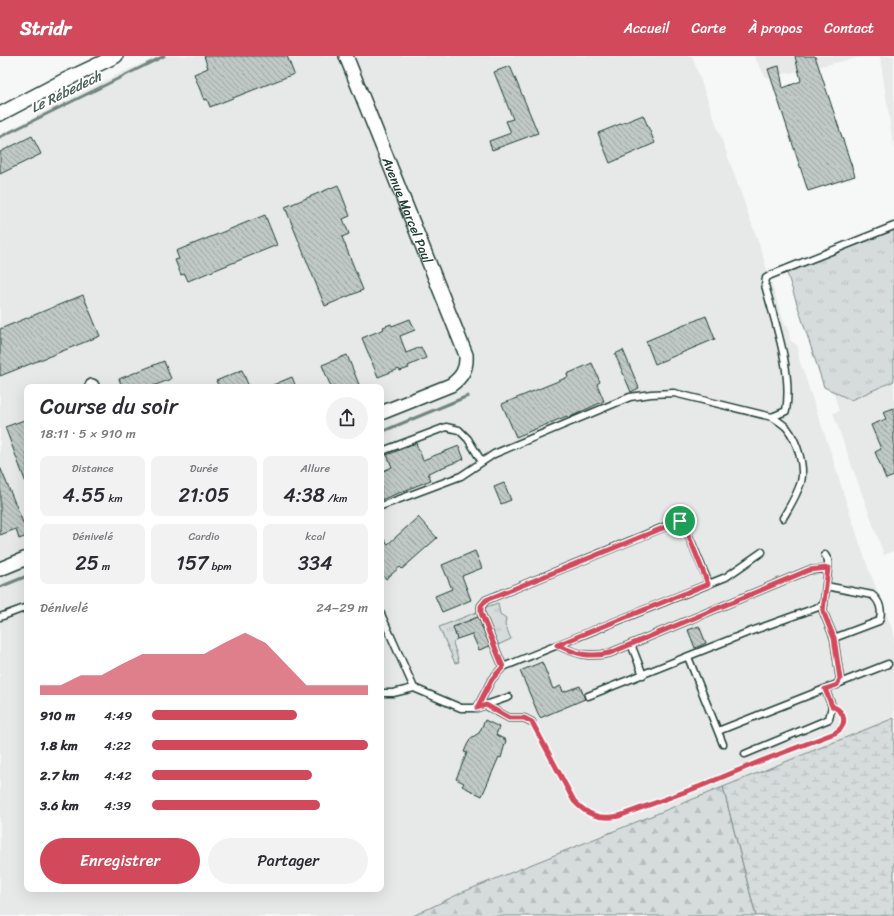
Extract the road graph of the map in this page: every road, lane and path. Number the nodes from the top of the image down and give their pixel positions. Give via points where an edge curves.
1 (116, 56) edge
2 (346, 56) edge
3 (0, 114) edge
4 (894, 226) edge
5 (384, 413) edge
6 (772, 417) junction
7 (384, 451) edge
8 (482, 462) junction
9 (384, 505) edge
10 (783, 518) dead end
11 (762, 552) dead end
12 (826, 555) dead end
13 (24, 559) edge
14 (828, 568) junction
15 (0, 569) edge
16 (708, 584) junction
17 (826, 586) junction
18 (824, 605) junction
19 (24, 607) edge
20 (0, 617) edge
21 (384, 621) edge
22 (834, 638) junction
23 (631, 644) junction
24 (557, 645) junction
25 (688, 657) junction
26 (888, 664) dead end
27 (503, 667) junction
28 (643, 674) junction
29 (837, 685) junction
30 (414, 688) junction
31 (825, 689) junction
32 (384, 693) edge
33 (588, 696) dead end
34 (509, 697) dead end
35 (486, 705) junction
36 (832, 706) junction
37 (477, 708) junction
38 (532, 722) joint
39 (718, 731) junction
40 (723, 744) dead end
41 (745, 754) dead end

1 - 3 street
2 - 5 street, Avenue Marcel Paul via 464,346 467,364 459,380 451,385
4 - 6 lane via 766,278 765,285 784,361 789,397 786,411
6 - 8 lane via 674,393 630,397 494,454
6 - 10 lane via 787,428 800,455 802,480
7 - 8 lane via 446,427 459,430 468,439
8 - 9 lane via 461,476
11 - 16 lane via 738,570
12 - 14 lane
13 - 15 street
14 - 17 lane
14 - 23 lane via 809,570
16 - 24 lane
16 - 27 lane via 683,519 486,600 481,606 481,613
17 - 18 lane
17 - 22 lane via 872,595 881,611 880,621
18 - 22 lane via 823,611
18 - 25 lane
19 - 20 lane
21 - 30 lane
22 - 29 lane via 840,679
23 - 24 lane via 595,656 579,654
23 - 28 lane
24 - 27 lane
25 - 28 lane
25 - 39 lane
26 - 29 lane
27 - 37 lane via 492,679
28 - 33 lane
29 - 31 lane
30 - 32 lane
30 - 37 lane via 461,708
31 - 36 lane
31 - 39 lane
34 - 35 lane
35 - 37 lane
35 - 38 lane via 509,718 524,718
36 - 38 path via 844,715 840,730 835,733 701,786 608,818 583,811 574,801
36 - 41 lane via 829,719
39 - 40 lane

